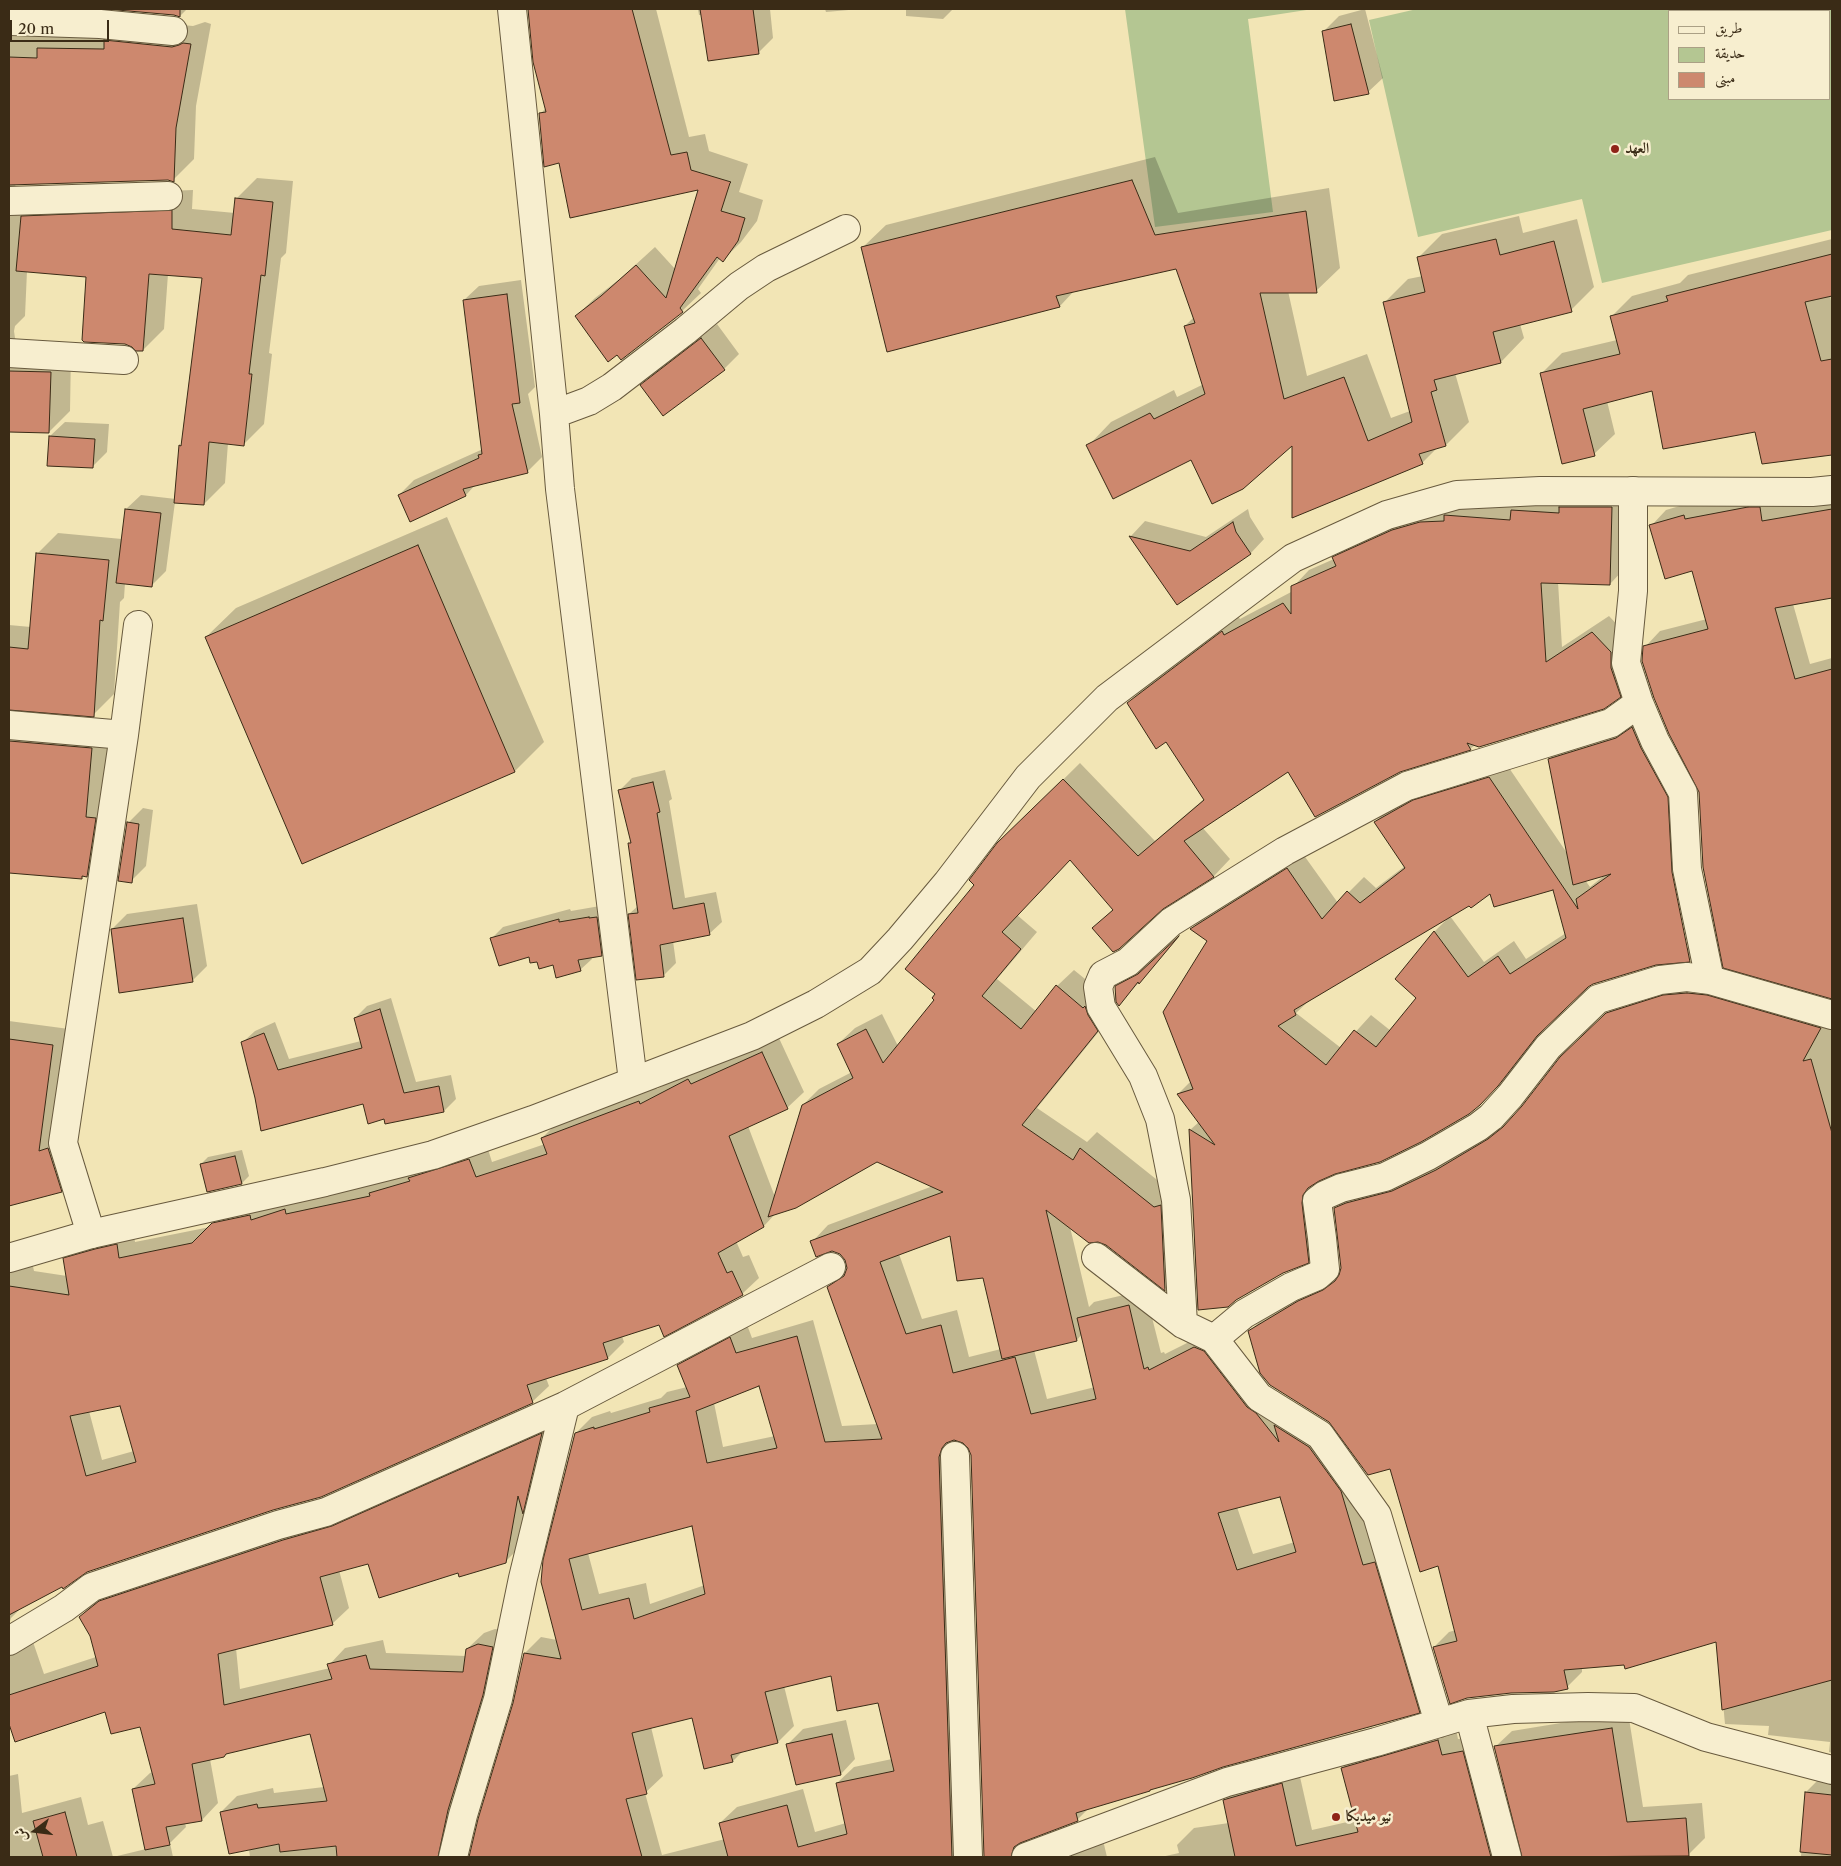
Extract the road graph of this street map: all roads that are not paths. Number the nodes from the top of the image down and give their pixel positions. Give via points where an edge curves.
1 (512, 9) edge
2 (100, 16) edge
3 (9, 21) edge
4 (173, 31) dead end
5 (168, 196) dead end
6 (9, 201) edge
7 (846, 229) dead end
8 (9, 353) edge
9 (124, 360) dead end
10 (554, 414) junction
11 (1832, 490) edge
12 (1634, 492) junction
13 (138, 625) dead end
14 (1639, 704) junction
15 (9, 725) edge
16 (124, 735) junction
17 (1710, 980) junction
18 (1832, 1015) edge
19 (632, 1081) junction
20 (91, 1234) junction
21 (1096, 1257) dead end
22 (9, 1258) edge
23 (830, 1267) dead end
24 (1183, 1324) junction
25 (1214, 1339) junction
26 (565, 1406) junction
27 (955, 1456) dead end
28 (9, 1641) edge
29 (1469, 1714) junction
30 (1439, 1723) junction
31 (1832, 1770) edge
32 (453, 1857) edge
33 (968, 1857) edge
34 (1026, 1857) edge
35 (1507, 1857) edge

1 - 10 street
2 - 3 street
2 - 4 street
5 - 6 street
7 - 10 street via 766,268 612,387 589,402
8 - 9 street
10 - 19 street via 560,489
11 - 12 street
12 - 14 street via 1633,592 1626,663
12 - 19 street via 1457,495 1387,515 1293,558 1107,698 1028,777 947,883 870,971 816,1004 752,1036
13 - 16 street
14 - 17 street via 1682,793 1687,869
14 - 24 street via 1611,723 1407,786 1276,856 1171,922 1128,962 1104,975 1098,988 1101,1007 1143,1076 1160,1119 1176,1200
15 - 16 street
16 - 20 street via 64,1143
17 - 18 street
17 - 25 street via 1687,977 1660,980 1598,999 1548,1047 1510,1096 1478,1127 1385,1177 1341,1188 1316,1201 1325,1269 1244,1314
19 - 20 street via 433,1155
20 - 22 street
21 - 24 street
23 - 26 street
24 - 25 street
25 - 30 street via 1259,1397 1320,1435 1377,1515
26 - 28 street via 326,1512 92,1587
26 - 32 street via 523,1578 498,1699
27 - 33 street
29 - 30 street
29 - 31 street via 1532,1709 1634,1708 1706,1737
29 - 35 street
30 - 34 street via 1227,1782

